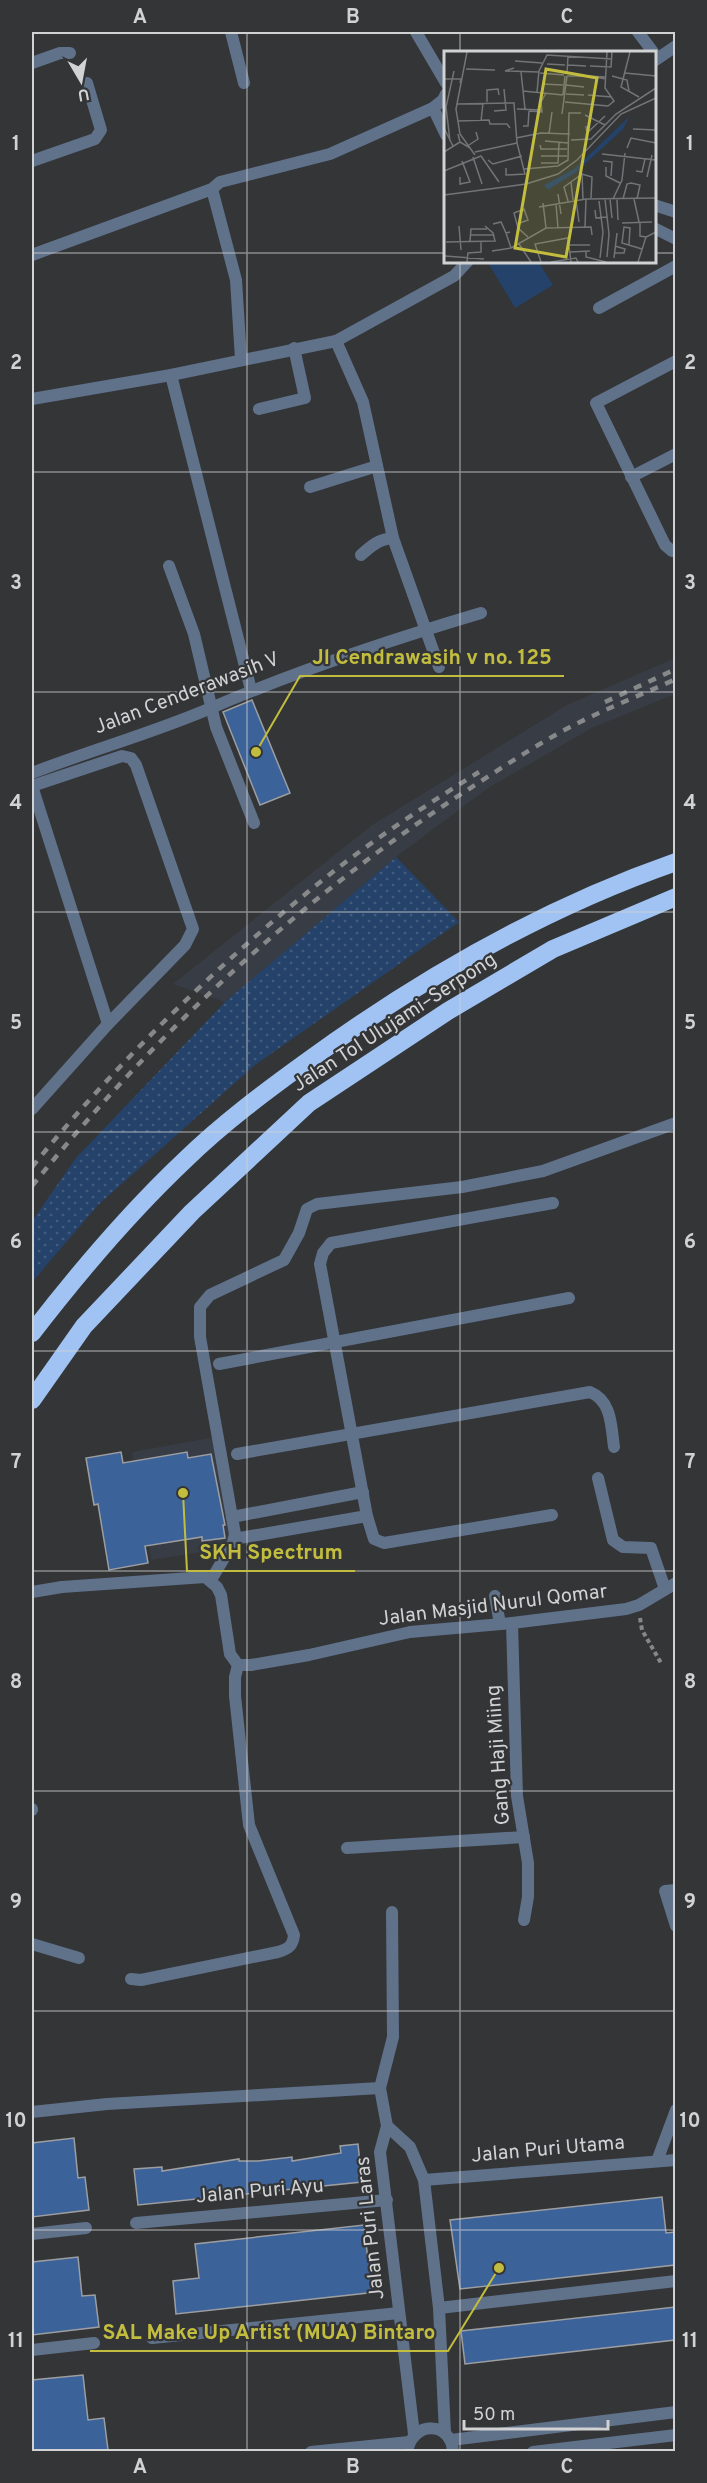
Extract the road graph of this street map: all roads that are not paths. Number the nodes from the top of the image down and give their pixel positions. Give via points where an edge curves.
1 (231, 32) edge
2 (416, 32) edge
3 (638, 32) edge
4 (675, 46) edge
5 (651, 51) edge
6 (70, 53) dead end
7 (656, 56) edge
8 (32, 63) edge
9 (444, 80) edge
10 (87, 83) dead end
11 (244, 83) dead end
12 (444, 98) edge
13 (433, 108) junction
14 (444, 131) edge
15 (32, 161) edge
16 (212, 189) junction
17 (656, 206) edge
18 (675, 212) edge
19 (656, 229) edge
20 (675, 239) edge
21 (32, 255) edge
22 (467, 262) edge
23 (675, 266) edge
24 (599, 308) dead end
25 (336, 341) junction
26 (294, 348) junction
27 (241, 359) junction
28 (675, 361) edge
29 (171, 375) junction
30 (32, 399) edge
31 (259, 409) dead end
32 (675, 454) edge
33 (377, 466) junction
34 (631, 477) junction
35 (310, 487) dead end
36 (393, 538) junction
37 (675, 550) edge
38 (361, 555) dead end
39 (169, 566) dead end
40 (481, 613) dead end
41 (425, 629) junction
42 (439, 668) dead end
43 (250, 690) junction
44 (212, 708) junction
45 (32, 773) edge
46 (254, 823) dead end
47 (675, 862) edge
48 (675, 897) edge
49 (108, 1024) junction
50 (32, 1109) edge
51 (675, 1123) edge
52 (553, 1203) dead end
53 (569, 1298) dead end
54 (32, 1333) edge
55 (335, 1342) junction
56 (219, 1364) dead end
57 (32, 1400) edge
58 (352, 1434) junction
59 (614, 1447) dead end
60 (237, 1454) dead end
61 (598, 1478) dead end
62 (363, 1492) junction
63 (552, 1515) dead end
64 (367, 1516) junction
65 (232, 1517) junction
66 (234, 1539) junction
67 (210, 1580) junction
68 (670, 1586) edge
69 (32, 1592) edge
70 (495, 1596) dead end
71 (506, 1624) junction
72 (238, 1665) junction
73 (524, 1837) junction
74 (347, 1848) dead end
75 (670, 1890) edge
76 (392, 1912) dead end
77 (524, 1920) dead end
78 (675, 1922) edge
79 (32, 1944) edge
80 (79, 1958) dead end
81 (131, 1979) dead end
82 (380, 2088) junction
83 (675, 2110) edge
84 (32, 2112) edge
85 (387, 2126) junction
86 (675, 2160) edge
87 (657, 2161) junction
88 (424, 2180) junction
89 (387, 2200) junction
90 (136, 2223) dead end
91 (87, 2228) dead end
92 (32, 2234) edge
93 (675, 2281) edge
94 (439, 2308) junction
95 (399, 2313) junction
96 (152, 2338) dead end
97 (94, 2343) dead end
98 (32, 2350) edge
99 (675, 2412) edge
100 (675, 2435) edge
101 (410, 2442) edge
102 (450, 2442) edge
103 (311, 2451) edge
104 (533, 2451) edge

1 - 11 street
2 - 9 street
3 - 5 street
4 - 7 street
6 - 8 street
10 - 15 street via 101,130 95,139
12 - 13 street
13 - 14 street
13 - 16 street via 330,154 220,182
16 - 21 street
16 - 27 street via 236,280
17 - 18 street
19 - 20 street
22 - 25 street via 454,276
23 - 24 street
25 - 26 street
25 - 33 street via 363,402
26 - 27 street
26 - 31 street via 305,398
27 - 29 street
28 - 34 street via 596,403
29 - 30 street
29 - 43 street
32 - 34 street
33 - 35 street
33 - 36 street
34 - 37 street via 665,545
36 - 38 street via 372,545
36 - 41 street
39 - 44 street via 194,634
40 - 41 street, Jalan Cenderawasih V
41 - 42 street
41 - 43 street, Jalan Cenderawasih V
43 - 44 street, Jalan Cenderawasih V
44 - 45 street, Jalan Cenderawasih V
44 - 46 street
47 - 54 highway, Jalan Tol Ulujami–Serpong via 614,884 471,954 356,1026 272,1087 185,1159 82,1267
48 - 57 highway, Jalan Tol Ulujami–Serpong via 553,949 448,1011 309,1103 192,1212 84,1326
49 - 49 street via 32,786 127,756 136,765 193,929 185,945
49 - 50 street
51 - 65 street via 543,1171 462,1187 317,1204 307,1209 284,1260 210,1295 200,1307 200,1337
52 - 55 street via 331,1243 320,1264
53 - 55 street
55 - 56 street
55 - 58 street
58 - 59 street via 590,1392 601,1396 607,1405
58 - 60 street
58 - 62 street
61 - 68 street via 613,1540 623,1547 651,1548
62 - 64 street
62 - 65 street
63 - 64 street via 384,1543 374,1539
64 - 66 street
65 - 66 street
66 - 67 street
67 - 69 street via 192,1577
67 - 72 street via 221,1595 230,1654
68 - 71 street, Jalan Masjid Nurul Qomar via 639,1605
70 - 71 street, Gang Haji Miing
71 - 72 street, Jalan Masjid Nurul Qomar via 410,1632 309,1655
71 - 73 street, Gang Haji Miing via 517,1796
72 - 81 street via 236,1696 247,1815 294,1935 292,1946 278,1952
73 - 74 street
73 - 77 street, Gang Haji Miing via 528,1897
75 - 78 street
76 - 82 street via 393,2037
79 - 80 street
82 - 84 street
82 - 85 street, Jalan Puri Laras
83 - 87 street
85 - 88 street via 410,2147
85 - 89 street, Jalan Puri Laras via 380,2152
86 - 87 street, Jalan Puri Utama
87 - 88 street, Jalan Puri Utama
88 - 94 street
89 - 90 street, Jalan Puri Ayu
89 - 95 street, Jalan Puri Laras
91 - 92 street
93 - 94 street
94 - 102 street
95 - 96 street
95 - 101 street, Jalan Puri Laras
97 - 98 street
99 - 102 street
100 - 104 street
101 - 102 street via 424,2429 435,2428
101 - 103 street

